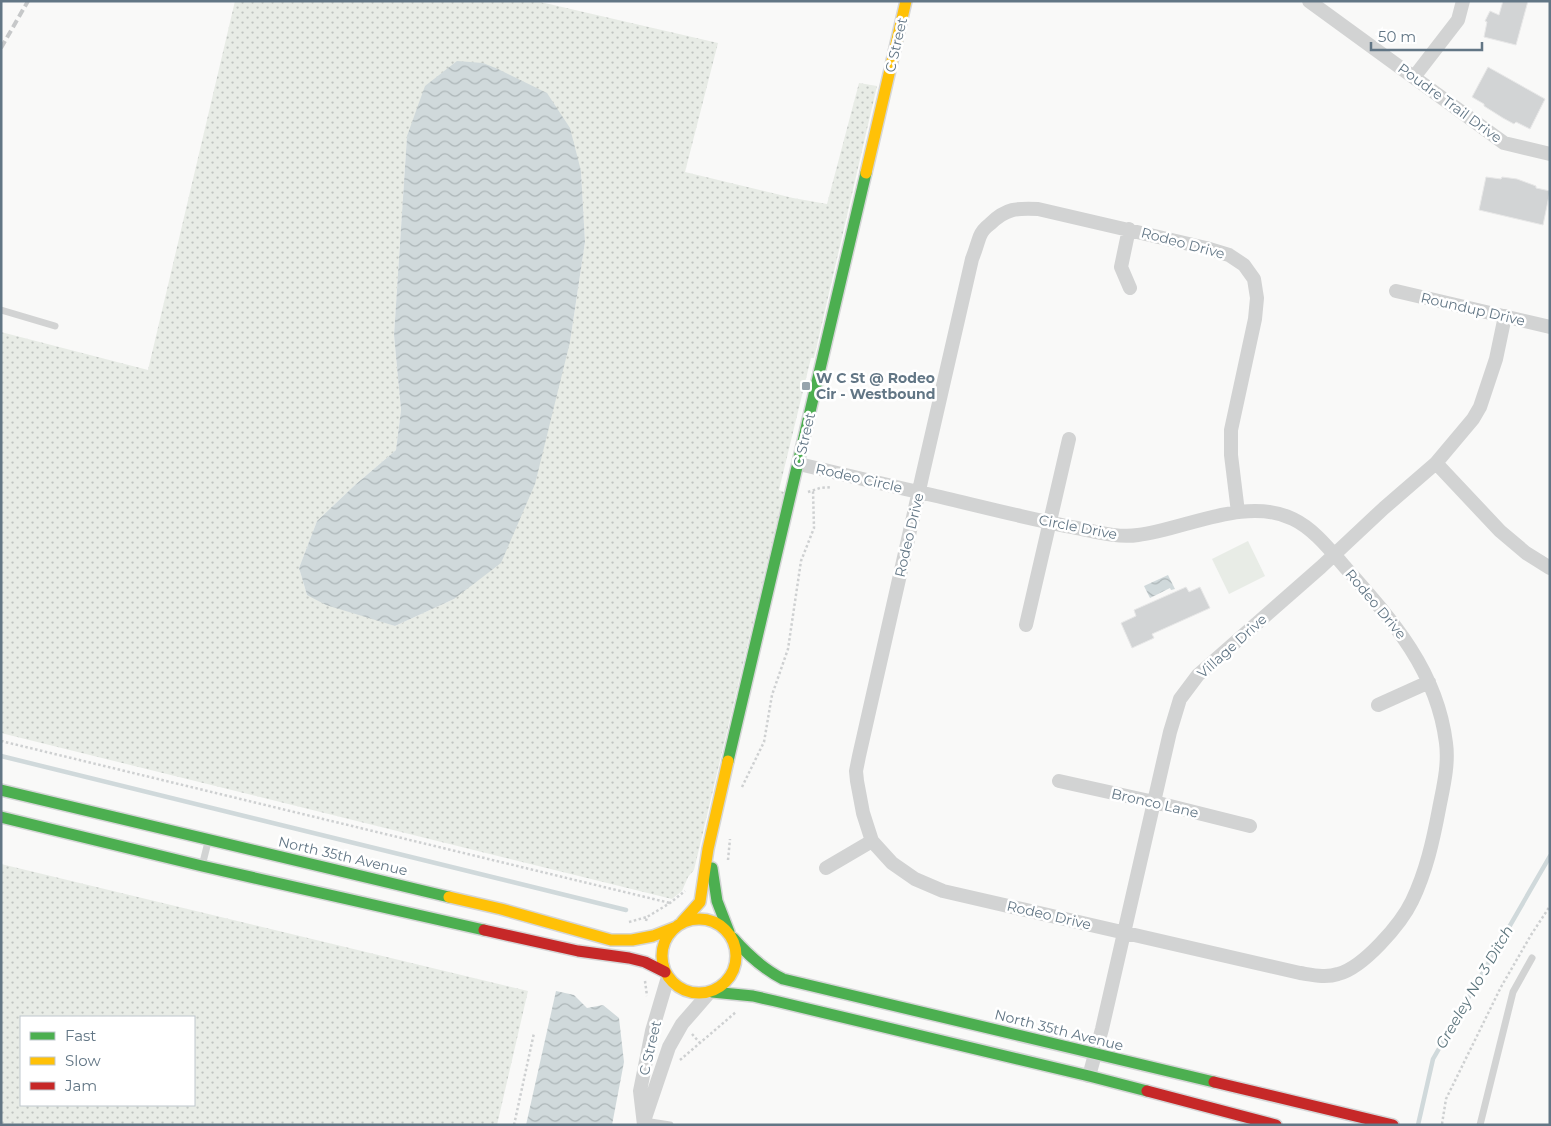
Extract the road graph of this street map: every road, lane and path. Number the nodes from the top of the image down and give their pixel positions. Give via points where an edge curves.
1 (906, 1) edge
2 (1309, 1) edge
3 (1463, 1) edge
4 (1414, 77) junction
5 (1550, 154) edge
6 (1130, 229) junction
7 (1130, 288) dead end
8 (1396, 290) dead end
9 (1, 310) edge
10 (1506, 316) junction
11 (55, 326) dead end
12 (1550, 327) edge
13 (1069, 438) dead end
14 (1436, 463) junction
15 (798, 464) junction
16 (814, 490) dead end
17 (919, 492) junction
18 (1238, 512) junction
19 (1051, 523) junction
20 (1334, 555) junction
21 (1550, 568) edge
22 (1026, 625) dead end
23 (1429, 682) junction
24 (1378, 705) dead end
25 (1, 741) edge
26 (1059, 781) dead end
27 (742, 787) dead end
28 (1, 790) edge
29 (1154, 802) junction
30 (1, 817) edge
31 (1250, 826) dead end
32 (730, 838) dead end
33 (208, 839) junction
34 (872, 841) junction
35 (708, 849) junction
36 (202, 866) junction
37 (728, 866) dead end
38 (826, 868) dead end
39 (686, 890) dead end
40 (670, 904) junction
41 (1550, 906) edge
42 (646, 922) dead end
43 (679, 924) junction
44 (1124, 932) junction
45 (731, 935) junction
46 (1532, 958) dead end
47 (666, 974) junction
48 (638, 977) dead end
49 (710, 992) junction
50 (647, 1000) dead end
51 (743, 1012) dead end
52 (534, 1033) dead end
53 (1095, 1055) junction
54 (680, 1060) dead end
55 (1089, 1076) junction
56 (644, 1123) edge
57 (1442, 1124) edge
58 (514, 1125) edge
59 (670, 1125) edge
60 (1276, 1125) edge
61 (1393, 1125) edge
62 (1480, 1125) edge

1 - 15 street, C Street
2 - 4 street, Poudre Trail Drive
3 - 4 street via 1458,20
4 - 5 street, Poudre Trail Drive via 1504,143
6 - 7 street via 1121,267
6 - 17 street, Rodeo Drive via 1020,208 999,215 985,228 972,259
6 - 18 street, Rodeo Drive via 1229,255 1244,265 1254,278 1257,298 1255,319 1231,430
8 - 10 street, Roundup Drive
9 - 11 lane
10 - 12 street, Roundup Drive
10 - 14 street, Village Drive via 1480,407
13 - 19 street
14 - 20 street, Village Drive
14 - 21 street via 1500,532
15 - 17 street, Rodeo Circle
15 - 35 street, C Street
16 - 27 path via 814,528 801,561 788,649 772,695 764,742
17 - 19 street, Circle Drive
17 - 34 street, Rodeo Drive via 856,771 863,813
18 - 19 street, Circle Drive via 1138,535 1119,536
18 - 20 street, Rodeo Drive via 1268,512 1292,518 1309,529
19 - 22 street
20 - 23 street, Rodeo Drive via 1385,612 1414,651
20 - 29 street, Village Drive via 1198,675 1180,700
23 - 24 street
23 - 44 street, Rodeo Drive via 1439,706 1446,744 1446,776 1430,854 1412,901 1372,953 1339,974 1318,976
25 - 40 path
26 - 29 street, Bronco Lane
28 - 33 street, North 35th Avenue
29 - 31 street, Bronco Lane
29 - 44 street, Village Drive
30 - 36 street
32 - 37 path
33 - 36 lane
33 - 43 street, North 35th Avenue via 501,909 611,940 653,936
34 - 38 street
34 - 44 street, Rodeo Drive via 892,863 915,879 943,891
35 - 43 street, C Street via 700,902
35 - 45 street, C Street via 717,901
36 - 47 street via 578,951 629,958 645,962
39 - 40 path
40 - 42 path via 646,917
41 - 57 path via 1484,1021 1446,1099
43 - 45 street via 697,918 712,920
43 - 47 street via 664,943 662,962
44 - 53 street, Village Drive
45 - 49 street via 736,950 732,975
45 - 53 street, North 35th Avenue via 767,972 783,979
46 - 62 lane via 1513,992
47 - 49 street via 686,991 697,994
47 - 56 street, C Street via 640,1091
48 - 50 path via 646,982
49 - 55 street via 754,996
49 - 56 street, C Street via 682,1024 670,1046
51 - 54 path via 735,1012
52 - 58 path
53 - 55 street, Village Drive
53 - 61 street, North 35th Avenue
55 - 60 street
56 - 59 lane

